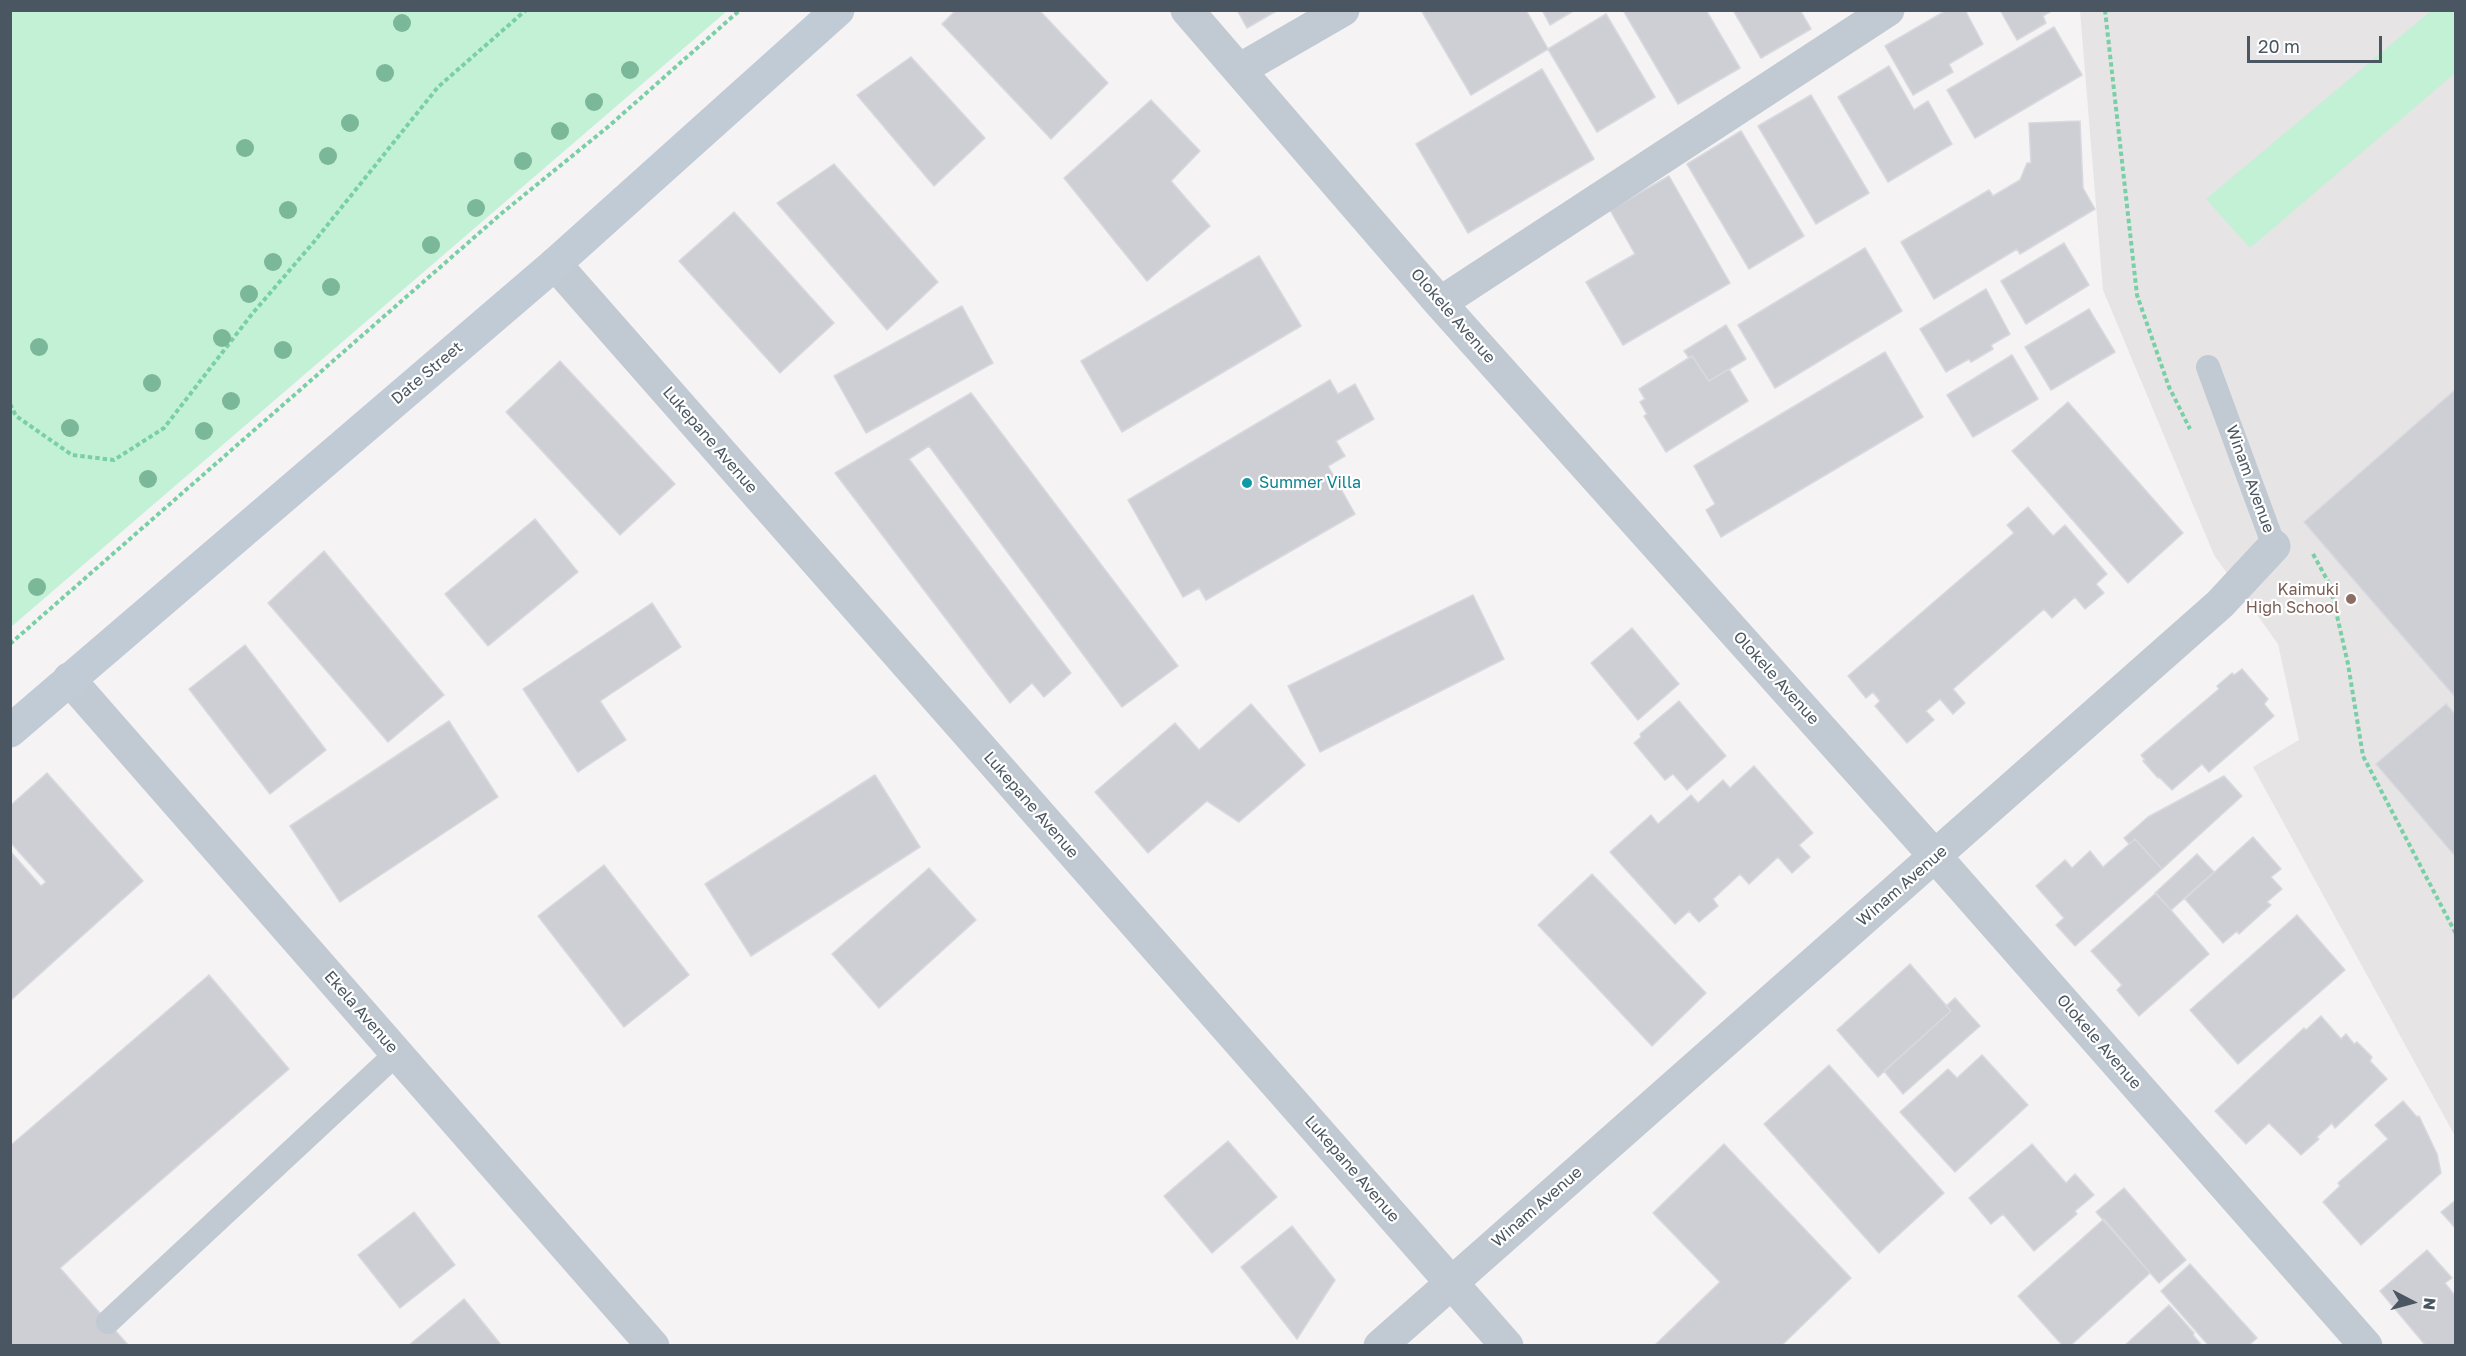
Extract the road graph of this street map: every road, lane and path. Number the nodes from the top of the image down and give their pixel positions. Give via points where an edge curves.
1 (526, 10) edge
2 (741, 10) edge
3 (838, 10) edge
4 (1187, 10) edge
5 (1343, 10) edge
6 (1888, 10) edge
7 (2105, 10) edge
8 (1239, 70) junction
9 (555, 264) junction
10 (1440, 303) junction
11 (2208, 367) dead end
12 (10, 404) edge
13 (2194, 438) dead end
14 (2274, 546) joint
15 (2312, 551) dead end
16 (10, 644) edge
17 (69, 679) junction
18 (10, 731) edge
19 (1935, 856) junction
20 (2456, 934) edge
21 (397, 1053) junction
22 (1452, 1283) junction
23 (108, 1322) dead end
24 (653, 1346) edge
25 (1380, 1346) edge
26 (1507, 1346) edge
27 (2366, 1346) edge

1 - 12 path via 438,87 164,428 114,460 72,455 16,416
2 - 16 path via 609,126 493,220
3 - 9 street, Date Street
4 - 8 street, Olokele Avenue
5 - 8 street
6 - 10 street
7 - 13 path via 2137,295 2169,387
8 - 10 street, Olokele Avenue
9 - 17 street, Date Street
9 - 22 street, Lukepane Avenue
10 - 19 street, Olokele Avenue
11 - 14 lane, Winam Avenue
14 - 19 street, Winam Avenue via 2220,604
15 - 20 path via 2330,585 2363,756
17 - 18 street, Date Street
17 - 21 street, Ekela Avenue
19 - 22 street, Winam Avenue
19 - 27 street, Olokele Avenue
21 - 23 lane
21 - 24 street, Ekela Avenue
22 - 25 street, Winam Avenue
22 - 26 street, Lukepane Avenue

